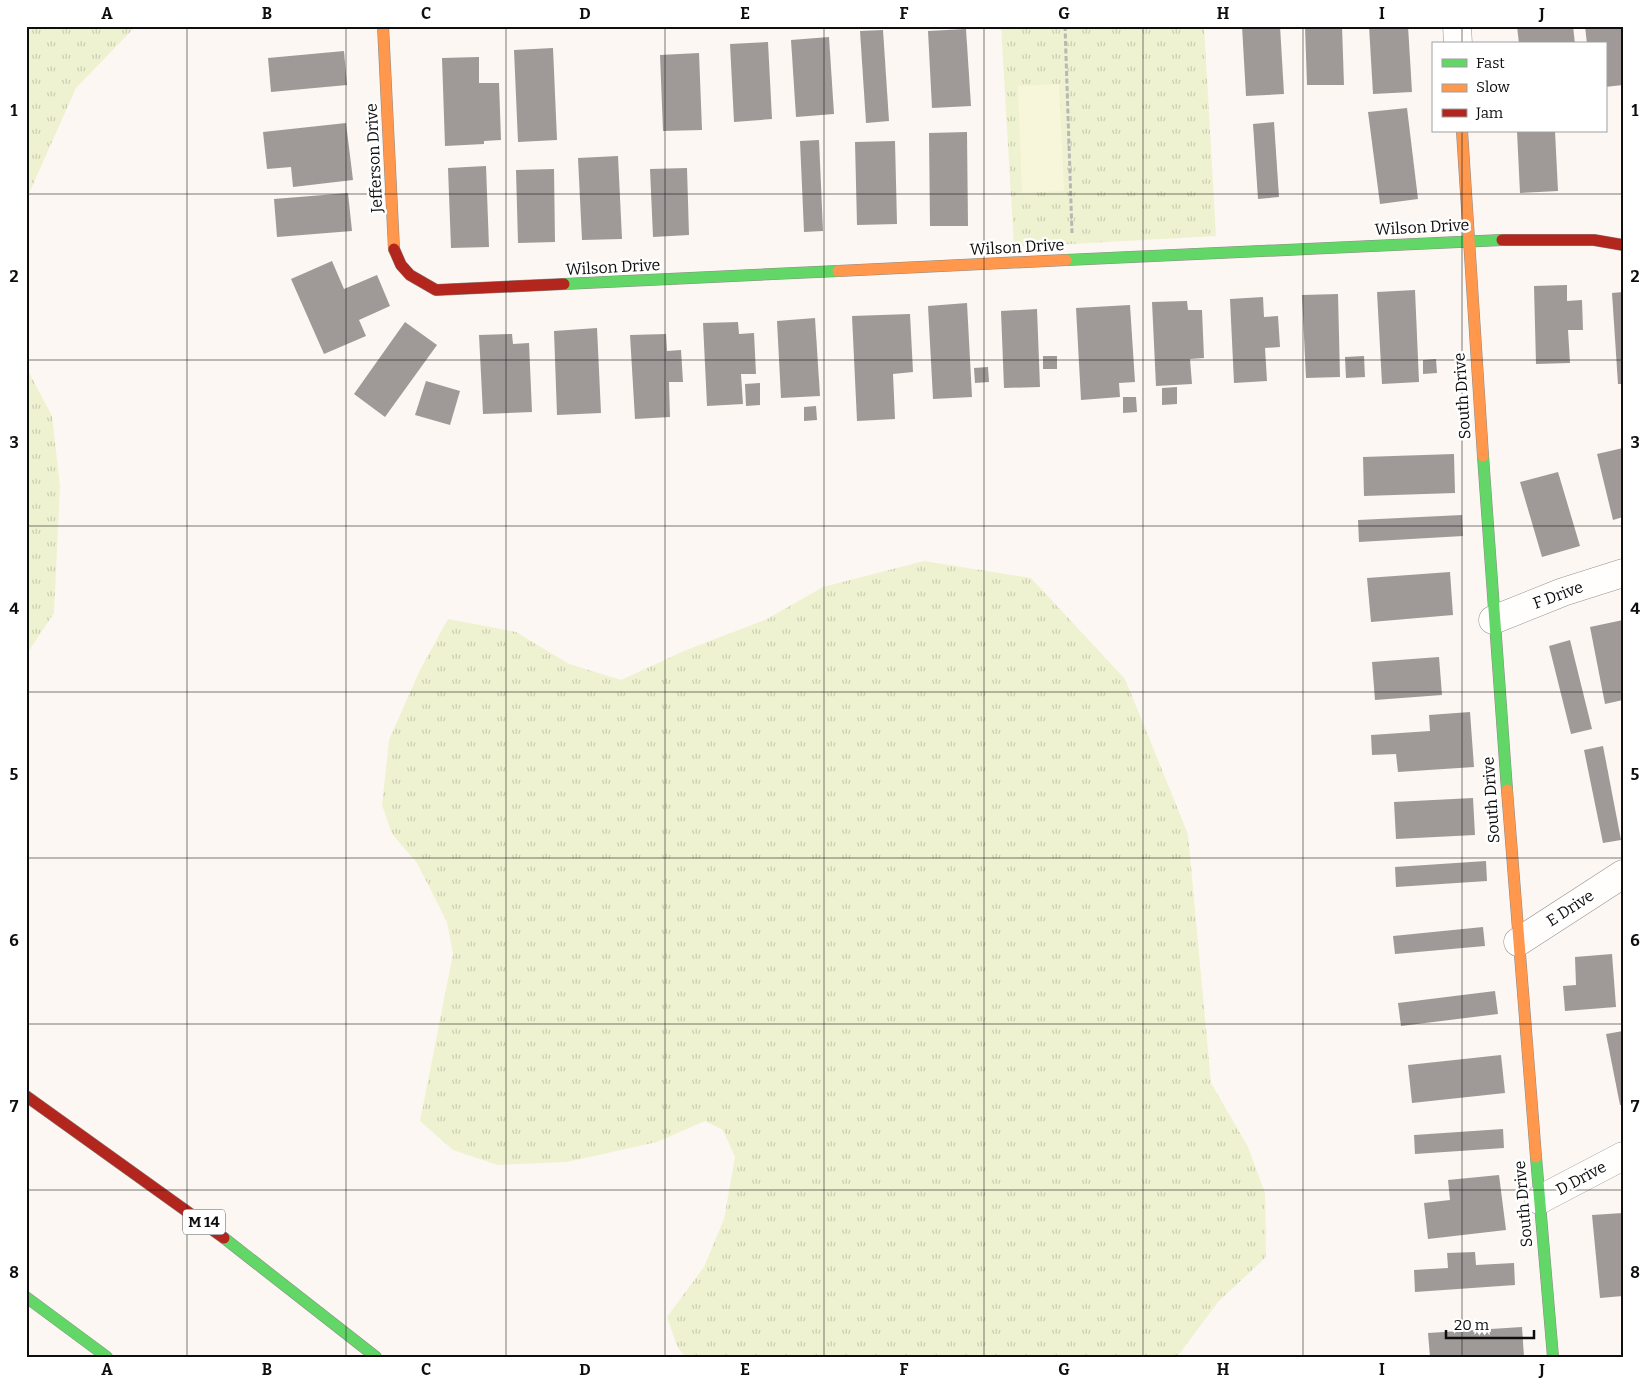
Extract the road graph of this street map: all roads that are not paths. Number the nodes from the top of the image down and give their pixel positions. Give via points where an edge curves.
1 (383, 26) edge
2 (1457, 26) edge
3 (1458, 42) edge
4 (1462, 132) edge
5 (1467, 241) junction
6 (1623, 245) edge
7 (415, 280) joint
8 (1623, 573) edge
9 (1494, 620) junction
10 (1623, 874) edge
11 (1518, 942) junction
12 (26, 1096) edge
13 (1623, 1156) edge
14 (1539, 1200) junction
15 (26, 1297) edge
16 (107, 1357) edge
17 (376, 1357) edge
18 (1553, 1357) edge

1 - 7 main road, Jefferson Drive via 394,250 400,264
2 - 3 street
4 - 5 main road, South Drive
5 - 6 main road, Wilson Drive via 1594,240
5 - 7 main road, Wilson Drive via 447,291 436,290
5 - 9 main road, South Drive
8 - 9 street, F Drive via 1563,592
9 - 11 main road, South Drive
10 - 11 street, E Drive
11 - 14 main road, South Drive
12 - 17 main road, M 14 via 222,1235
13 - 14 street, D Drive
14 - 18 main road, South Drive
15 - 16 main road

